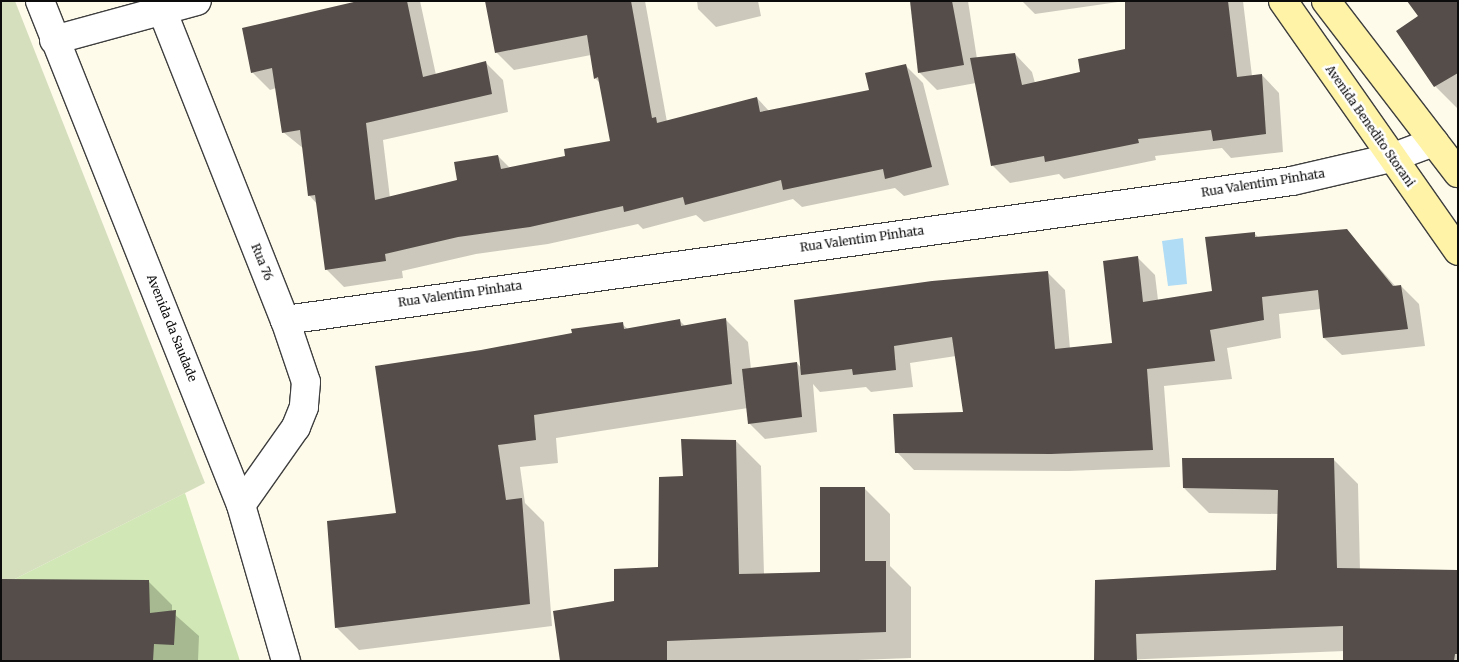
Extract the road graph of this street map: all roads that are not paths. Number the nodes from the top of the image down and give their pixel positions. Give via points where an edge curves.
1 (40, 1) edge
2 (197, 1) edge
3 (1283, 1) edge
4 (1326, 1) edge
5 (162, 10) junction
6 (54, 40) junction
7 (1434, 142) junction
8 (1391, 158) junction
9 (1458, 173) edge
10 (1458, 250) edge
11 (285, 320) junction
12 (241, 505) junction
13 (286, 661) edge

1 - 6 street, Avenida da Saudade
2 - 5 street
3 - 8 main road, Avenida Benedito Storani
4 - 7 main road
5 - 6 street
5 - 11 street, Rua 76
6 - 12 street, Avenida da Saudade via 168,316
7 - 8 street, Rua Valentim Pinhata
7 - 9 main road
8 - 10 main road, Avenida Benedito Storani
8 - 11 street, Rua Valentim Pinhata via 1292,181
11 - 12 street, Rua 76 via 306,382 304,407 296,427
12 - 13 street, Avenida da Saudade

